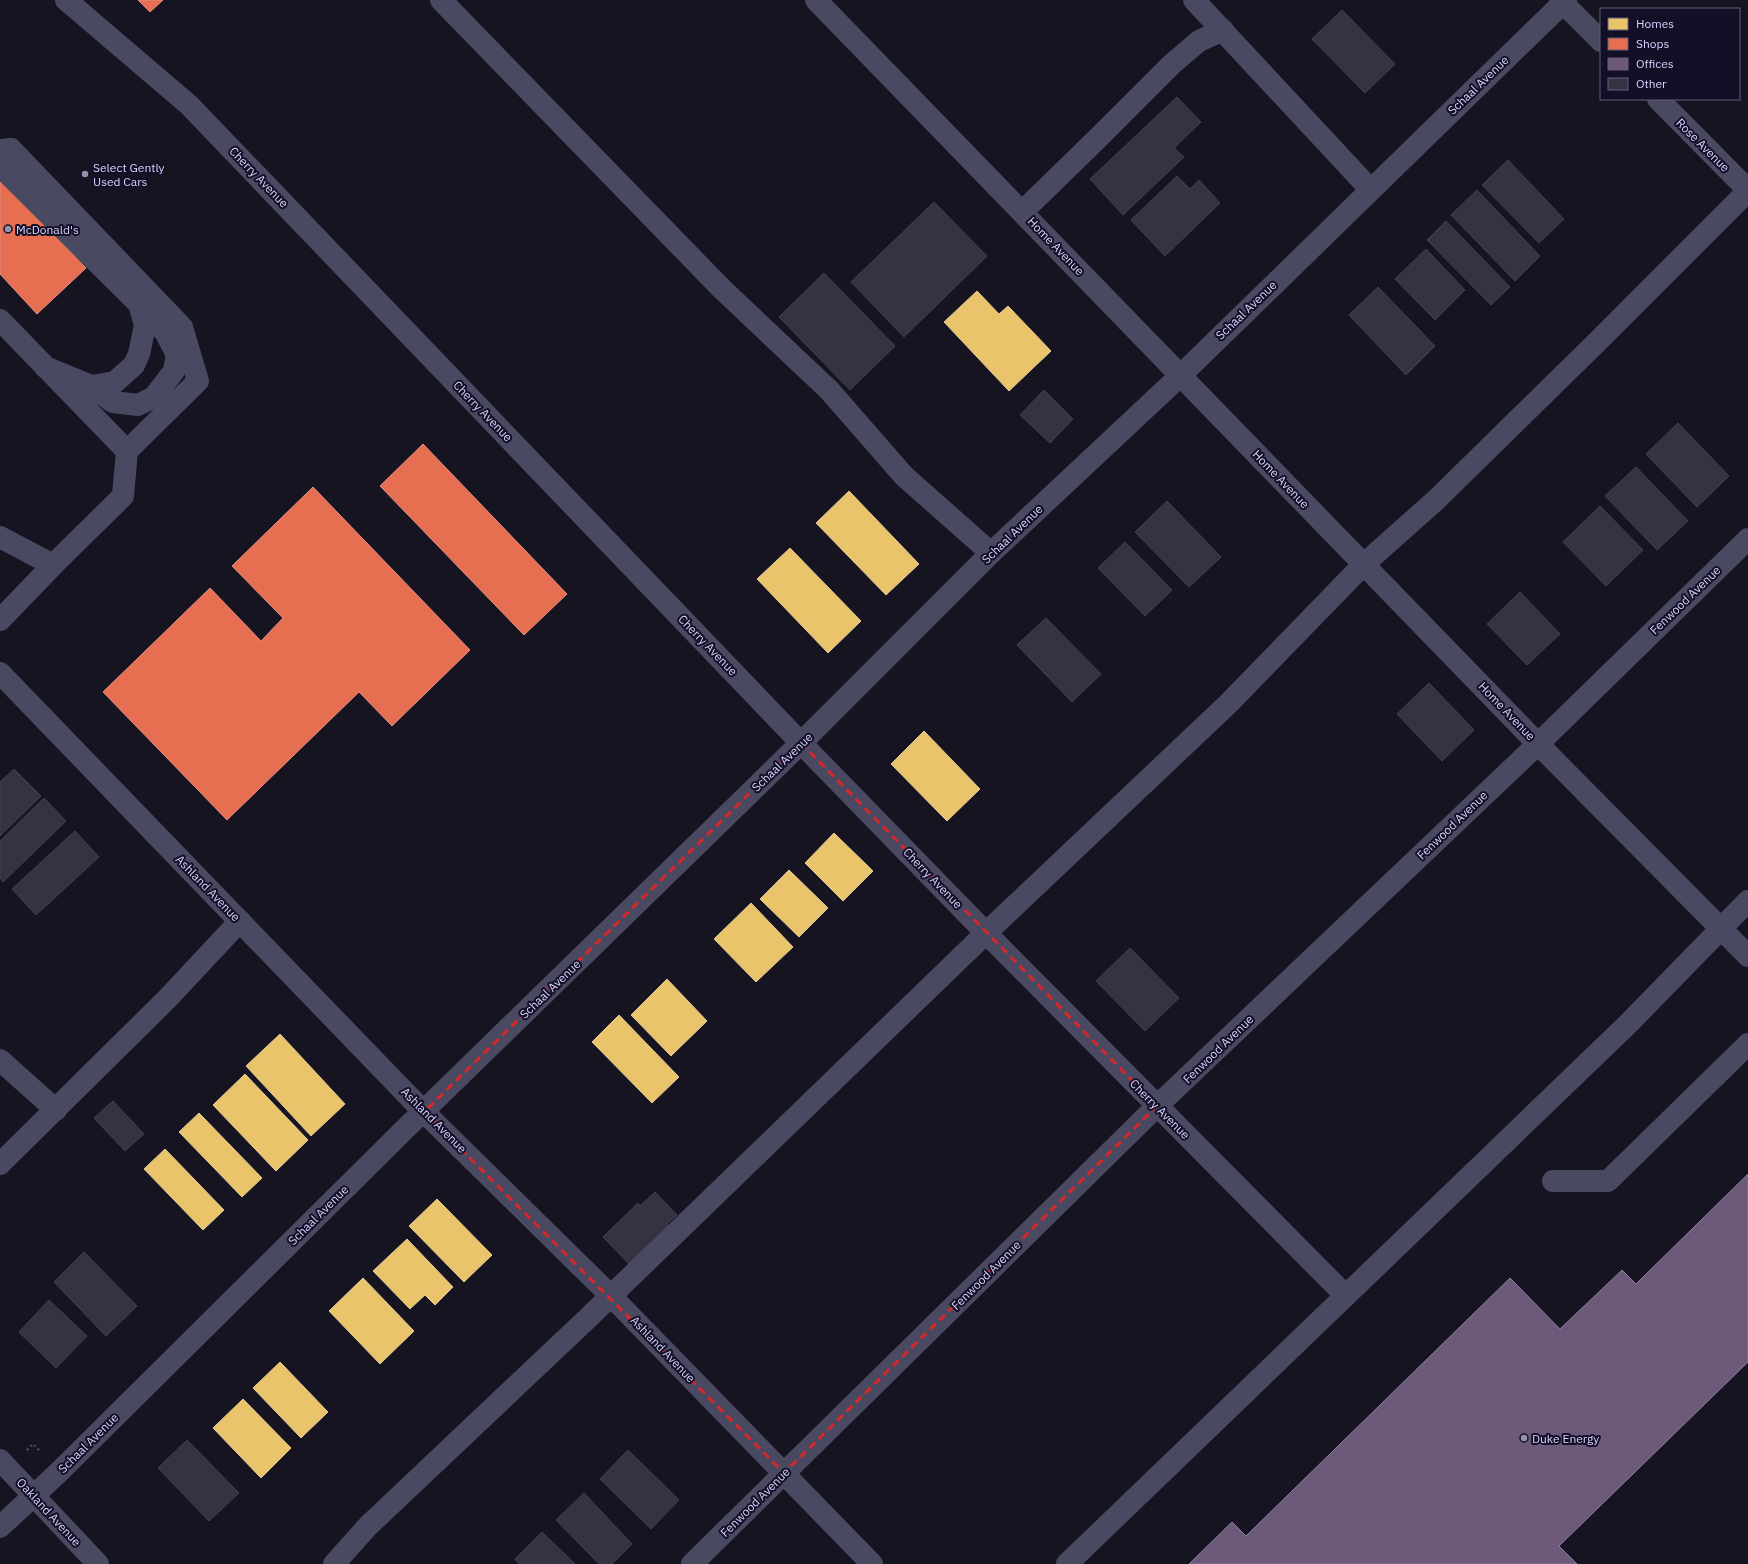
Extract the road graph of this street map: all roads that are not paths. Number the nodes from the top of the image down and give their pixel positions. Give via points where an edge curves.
1 (66, 0) edge
2 (441, 0) edge
3 (816, 0) edge
4 (1194, 0) edge
5 (1563, 1) edge
6 (1223, 30) junction
7 (1600, 40) edge
8 (1659, 100) edge
9 (5, 150) edge
10 (1370, 190) junction
11 (1748, 190) edge
12 (1022, 212) junction
13 (139, 304) junction
14 (0, 320) edge
15 (45, 367) junction
16 (1180, 375) junction
17 (91, 386) junction
18 (127, 451) junction
19 (0, 537) edge
20 (1748, 539) edge
21 (991, 553) junction
22 (53, 564) junction
23 (1364, 564) junction
24 (0, 620) edge
25 (0, 673) edge
26 (802, 743) junction
27 (1538, 744) junction
28 (1748, 901) edge
29 (240, 921) junction
30 (1721, 928) junction
31 (986, 933) junction
32 (1748, 956) edge
33 (1748, 1044) edge
34 (0, 1060) edge
35 (1157, 1106) junction
36 (56, 1110) junction
37 (424, 1112) junction
38 (0, 1164) edge
39 (1553, 1181) dead end
40 (1345, 1295) junction
41 (611, 1296) junction
42 (0, 1460) edge
43 (784, 1473) junction
44 (32, 1496) junction
45 (0, 1527) edge
46 (98, 1564) edge
47 (334, 1564) edge
48 (692, 1564) edge
49 (872, 1564) edge
50 (1067, 1564) edge

1 - 26 street, Cherry Avenue via 189,105
2 - 21 street via 722,289 829,390 904,476
3 - 12 street, Home Avenue
4 - 6 street
5 - 7 street
5 - 10 street, Schaal Avenue
6 - 10 street
6 - 12 street via 1199,41 1172,64
8 - 11 street, Rose Avenue
9 - 13 street via 8,174
9 - 18 street via 182,327 198,381
10 - 16 street, Schaal Avenue
11 - 23 street via 1459,478
12 - 16 street, Home Avenue
13 - 17 street via 146,325 134,365 115,382
13 - 17 street via 165,332 177,356 174,371 154,397 138,405 113,402
14 - 15 street
15 - 17 street
15 - 18 street
16 - 21 street, Schaal Avenue
16 - 23 street, Home Avenue
18 - 22 street via 123,496
19 - 22 street
20 - 27 street, Fenwood Avenue
21 - 26 street, Schaal Avenue
22 - 24 street
23 - 27 street, Home Avenue
23 - 31 street via 1228,704
25 - 29 street, Ashland Avenue
26 - 31 street, Cherry Avenue
26 - 37 street, Schaal Avenue
27 - 30 street, Home Avenue
27 - 35 street, Fenwood Avenue
28 - 30 street
29 - 36 street via 167,999
29 - 37 street, Ashland Avenue
30 - 32 street, Home Avenue
30 - 40 street via 1629,1023
31 - 35 street, Cherry Avenue
31 - 41 street
33 - 39 street via 1608,1181
34 - 36 street
35 - 40 street, Cherry Avenue
35 - 43 street, Fenwood Avenue
36 - 38 street
37 - 41 street, Ashland Avenue
37 - 44 street, Schaal Avenue
40 - 50 street
41 - 43 street, Ashland Avenue
41 - 47 street via 368,1526
42 - 44 street, Oakland Avenue
43 - 48 street, Fenwood Avenue
43 - 49 street, Ashland Avenue
44 - 45 street, Schaal Avenue
44 - 46 street, Oakland Avenue

